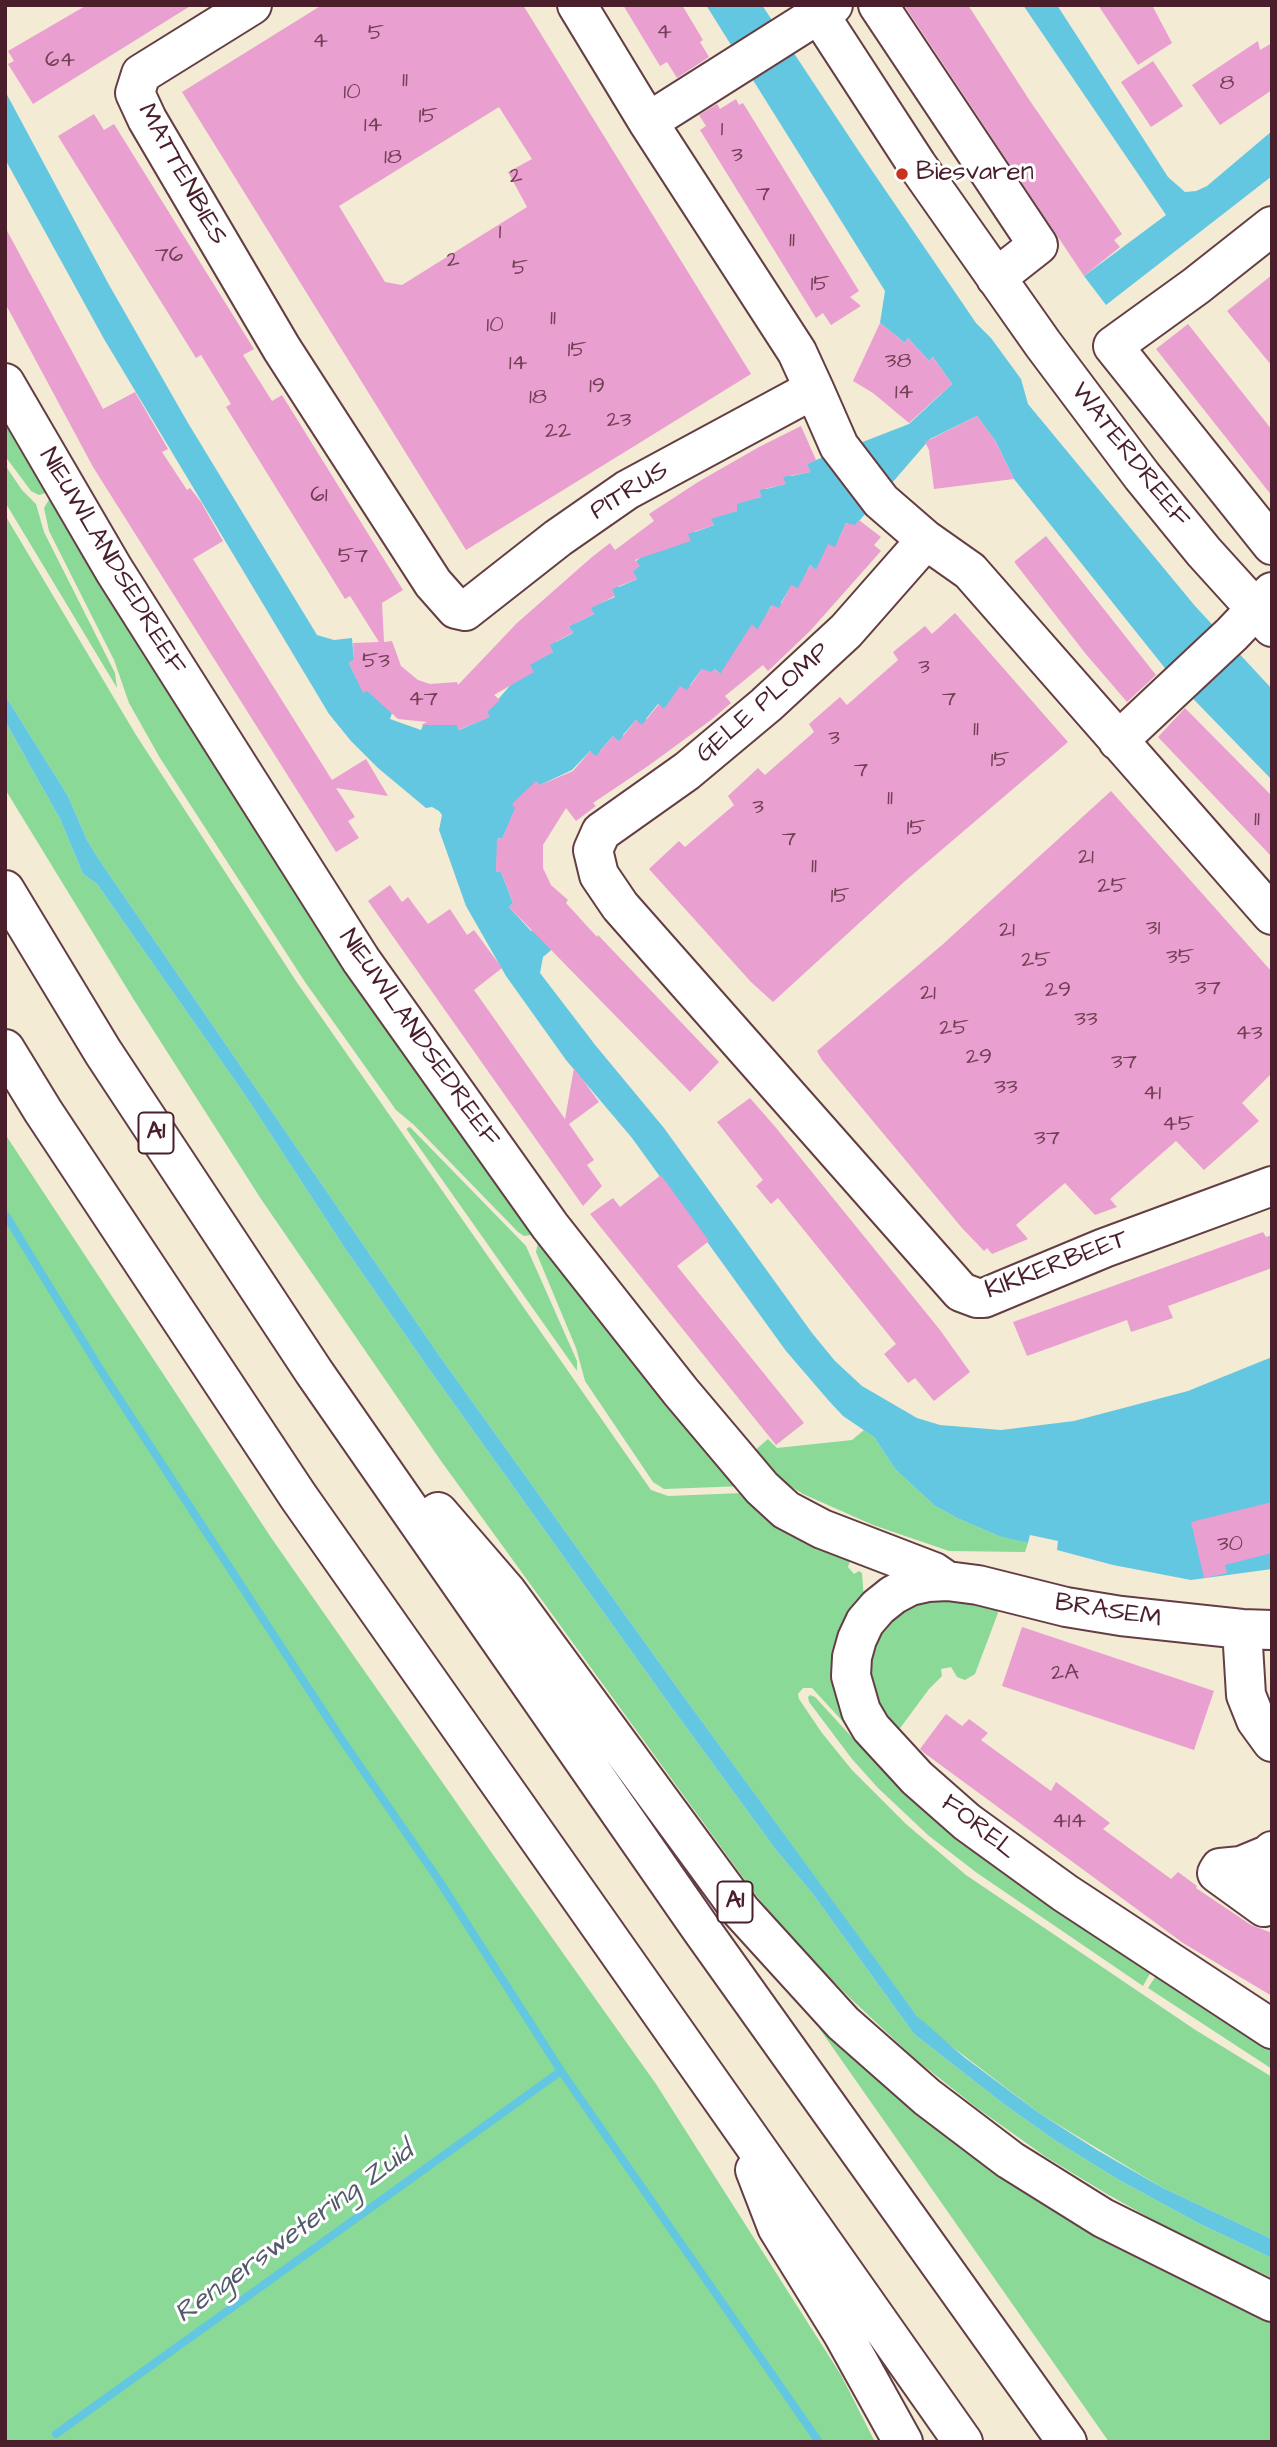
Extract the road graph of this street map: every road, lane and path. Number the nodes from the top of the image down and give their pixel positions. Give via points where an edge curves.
1 (252, 5) edge
2 (577, 5) edge
3 (878, 5) edge
4 (814, 15) edge
5 (648, 122) junction
6 (1272, 226) edge
7 (996, 278) junction
8 (282, 349) joint
9 (5, 383) edge
10 (814, 389) junction
11 (926, 540) junction
12 (1272, 545) edge
13 (1257, 616) edge
14 (1118, 741) junction
15 (5, 890) edge
16 (1272, 915) edge
17 (5, 1049) edge
18 (766, 1071) joint
19 (1272, 1186) edge
20 (314, 1372) junction
21 (859, 1545) junction
22 (947, 1581) junction
23 (878, 1607) junction
24 (1257, 1629) edge
25 (1272, 1742) edge
26 (1272, 2029) edge
27 (733, 2113) junction
28 (1272, 2302) edge
29 (903, 2442) edge
30 (963, 2442) edge
31 (1067, 2442) edge

1 - 8 main road, MATTENBIES via 141,74 135,93
2 - 5 main road
3 - 7 main road via 1038,246
4 - 5 main road
4 - 7 main road, WATERDREEF
5 - 10 main road via 797,352
6 - 12 main road via 1113,346
7 - 13 main road, WATERDREEF via 1142,476
8 - 10 main road, PITRUS via 433,583 456,609 465,611 627,490
9 - 21 main road, NIEUWLANDSEDREEF via 108,560 324,905 550,1226 762,1489 794,1514
10 - 11 main road via 839,446 881,501
11 - 14 main road via 970,571
11 - 18 main road, GELE PLOMP via 846,631 687,771 601,832 593,850 599,875 620,906
13 - 14 main road
14 - 16 main road
15 - 20 main road, A1 via 103,1052
17 - 27 main road via 298,1496
18 - 19 main road, KIKKERBEET via 954,1285 977,1298
20 - 28 main road, A1 via 507,1592 741,1911 843,2023 927,2097 1010,2160 1103,2218
20 - 31 main road, A1 via 701,1929
21 - 22 main road, NIEUWLANDSEDREEF
21 - 23 main road
22 - 23 main road, FOREL via 910,1586
22 - 24 main road, BRASEM via 1066,1607
23 - 26 main road, FOREL via 857,1639 852,1657 854,1695 870,1728 967,1822 1065,1893
24 - 25 main road via 1246,1695
27 - 29 main road via 777,2227
27 - 30 main road

